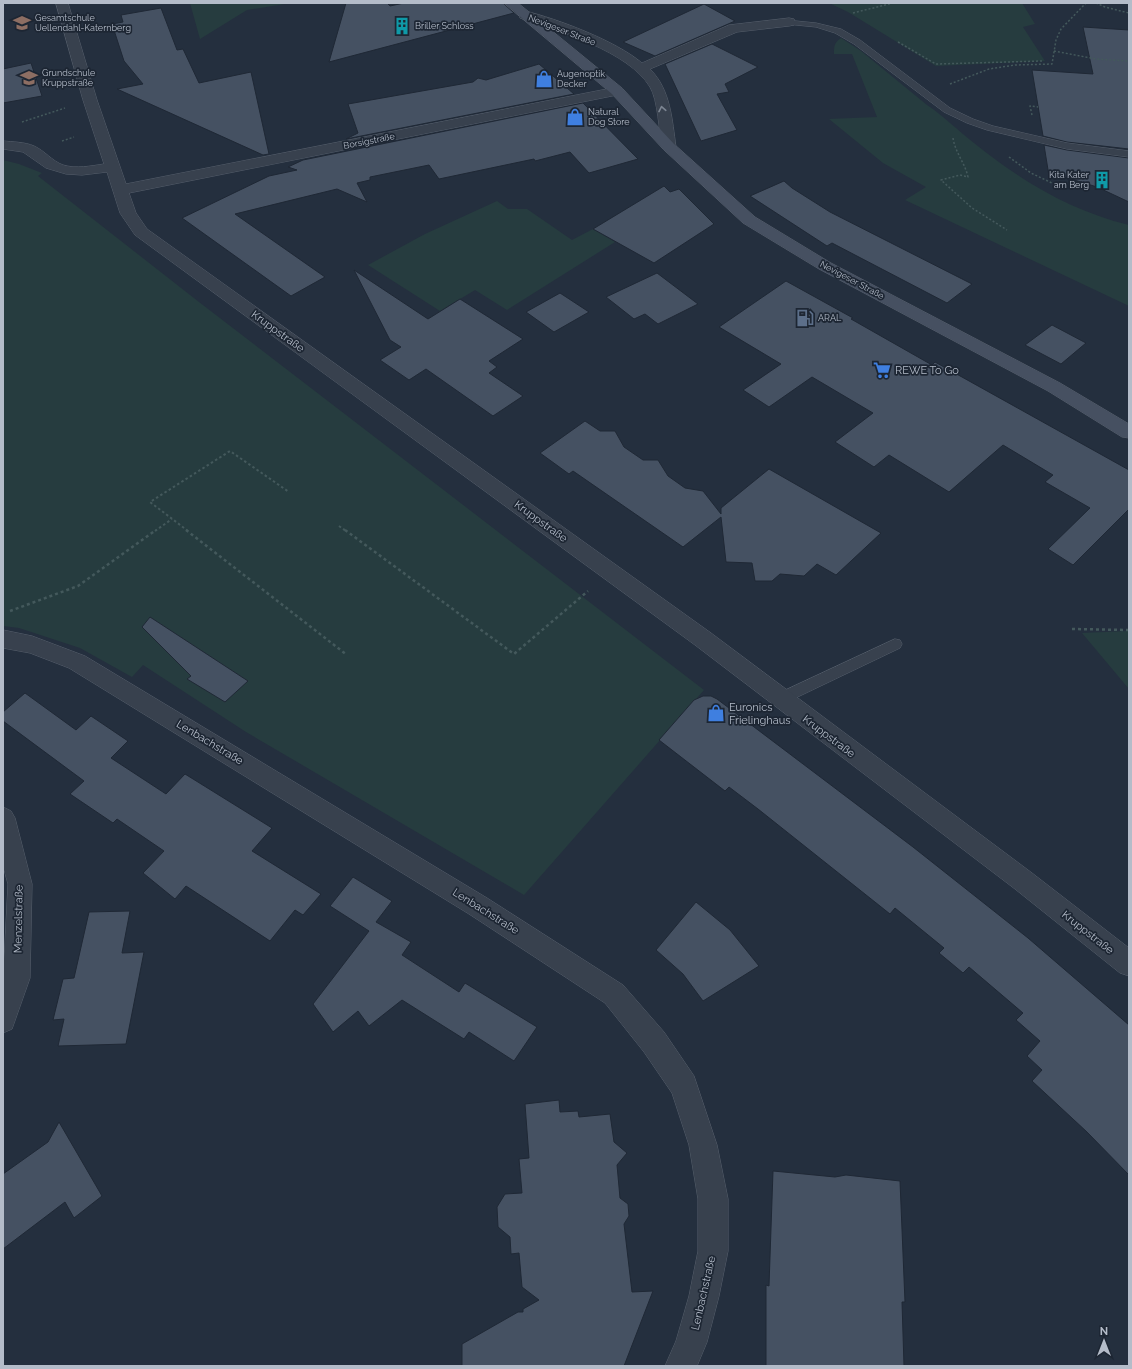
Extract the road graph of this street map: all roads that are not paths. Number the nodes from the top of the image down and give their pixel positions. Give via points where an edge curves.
1 (62, 3) edge
2 (510, 3) edge
3 (525, 15) junction
4 (789, 22) joint
5 (642, 68) junction
6 (617, 91) junction
7 (3, 145) edge
8 (669, 147) junction
9 (1129, 154) edge
10 (113, 167) junction
11 (121, 190) junction
12 (1054, 387) junction
13 (1129, 419) edge
14 (1129, 432) edge
15 (3, 639) edge
16 (895, 644) dead end
17 (780, 699) junction
18 (3, 818) edge
19 (1129, 964) edge
20 (3, 1020) edge
21 (680, 1366) edge

1 - 10 street, Kruppstraße via 90,100
2 - 3 main road, Nevigeser Straße
3 - 5 street, Nevigeser Straße via 587,38
3 - 6 main road, Nevigeser Straße
4 - 5 street via 734,28
4 - 9 lane via 838,31 857,42 947,110 970,121 1067,146
8 -> 5 street, Nevigeser Straße via 658,88
6 - 8 main road, Nevigeser Straße
6 - 11 street, Borsigstraße
7 - 10 street via 28,150 58,168 76,171
8 - 12 main road, Nevigeser Straße via 749,220 825,266
10 - 11 street, Kruppstraße
11 - 17 street, Kruppstraße via 128,213 141,232 611,571
12 - 13 main road, Nevigeser Straße
12 - 14 main road, Nevigeser Straße
15 - 21 street, Lenbachstraße via 32,645 77,662 478,906 614,994 654,1042 684,1086 703,1144 712,1200 713,1251 691,1342
16 - 17 lane
17 - 19 street, Kruppstraße via 1043,896
18 - 20 street, Menzelstraße via 20,884 17,978

